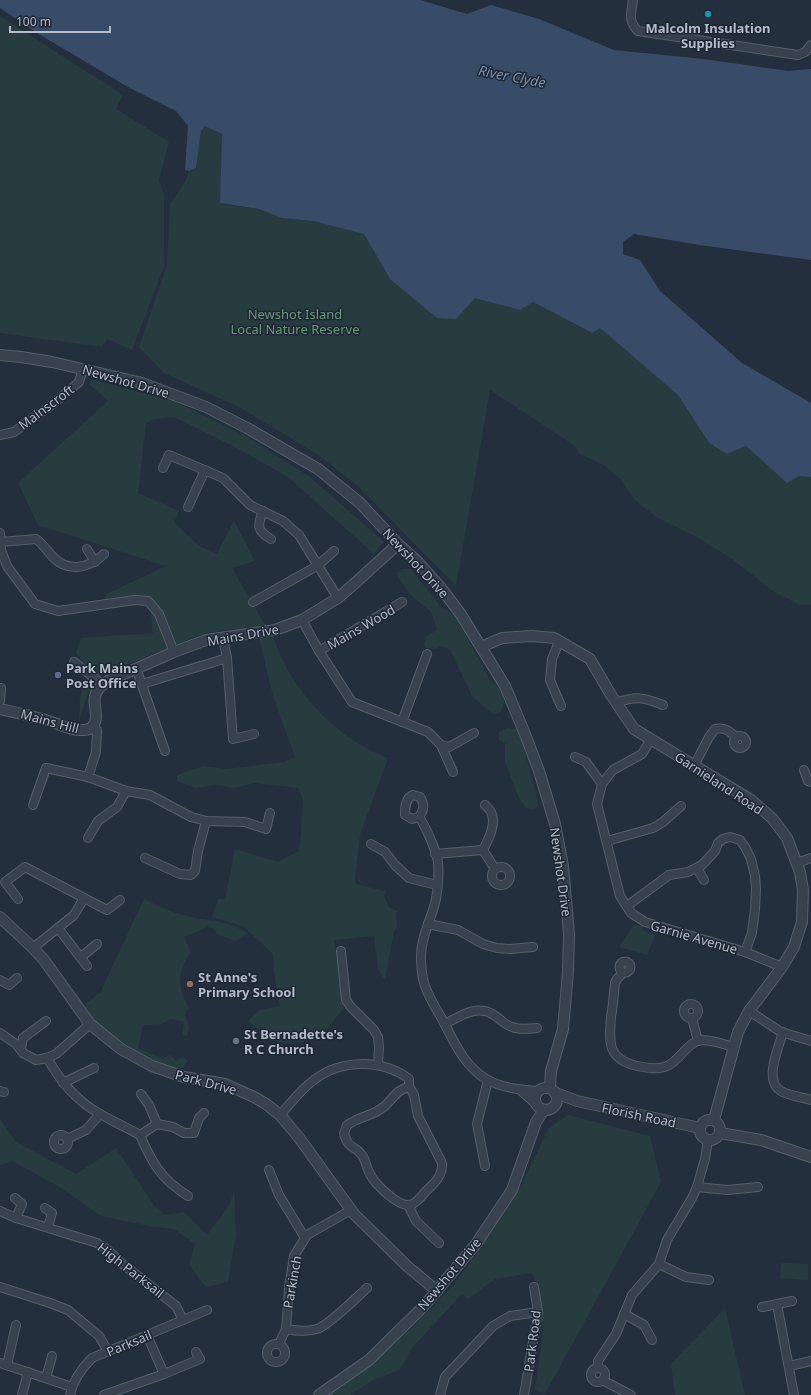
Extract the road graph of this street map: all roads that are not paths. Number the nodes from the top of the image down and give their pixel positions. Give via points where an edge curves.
1 (633, 0) edge
2 (811, 45) edge
3 (0, 355) edge
4 (83, 368) junction
5 (0, 435) edge
6 (163, 468) dead end
7 (205, 470) junction
8 (188, 507) dead end
9 (263, 511) junction
10 (0, 533) edge
11 (272, 539) dead end
12 (1, 542) junction
13 (398, 544) junction
14 (87, 549) dead end
15 (334, 551) dead end
16 (104, 554) dead end
17 (95, 562) junction
18 (317, 566) junction
19 (338, 598) junction
20 (253, 602) dead end
21 (402, 602) dead end
22 (302, 620) junction
23 (223, 638) junction
24 (559, 642) junction
25 (481, 647) junction
26 (319, 651) junction
27 (174, 652) junction
28 (427, 654) dead end
29 (227, 658) junction
30 (74, 662) dead end
31 (136, 668) junction
32 (102, 684) junction
33 (142, 684) junction
34 (1, 688) dead end
35 (0, 701) edge
36 (616, 703) junction
37 (664, 705) dead end
38 (562, 706) dead end
39 (0, 709) edge
40 (402, 722) junction
41 (94, 724) junction
42 (474, 733) dead end
43 (254, 734) dead end
44 (736, 737) dead end
45 (651, 739) junction
46 (441, 745) junction
47 (164, 751) dead end
48 (575, 757) dead end
49 (694, 766) junction
50 (804, 770) dead end
51 (453, 772) dead end
52 (88, 776) junction
53 (811, 782) edge
54 (602, 784) junction
55 (126, 791) junction
56 (33, 805) dead end
57 (485, 805) dead end
58 (681, 806) dead end
59 (270, 813) dead end
60 (419, 817) dead end
61 (206, 821) junction
62 (88, 838) dead end
63 (607, 840) junction
64 (371, 844) dead end
65 (483, 850) junction
66 (435, 854) junction
67 (145, 858) dead end
68 (811, 858) edge
69 (797, 863) junction
70 (697, 868) junction
71 (495, 869) dead end
72 (704, 880) dead end
73 (437, 885) junction
74 (84, 898) junction
75 (18, 899) dead end
76 (120, 900) dead end
77 (627, 906) junction
78 (0, 917) edge
79 (428, 924) junction
80 (58, 928) junction
81 (97, 944) dead end
82 (533, 947) dead end
83 (33, 948) junction
84 (341, 951) dead end
85 (745, 952) junction
86 (81, 957) junction
87 (87, 966) dead end
88 (782, 967) junction
89 (623, 973) dead end
90 (17, 978) dead end
91 (0, 980) edge
92 (749, 1011) junction
93 (692, 1018) dead end
94 (46, 1021) dead end
95 (90, 1024) junction
96 (445, 1024) junction
97 (537, 1028) dead end
98 (783, 1032) junction
99 (0, 1033) edge
100 (698, 1041) junction
101 (811, 1041) edge
102 (733, 1047) junction
103 (20, 1048) junction
104 (47, 1058) junction
105 (378, 1065) junction
106 (94, 1068) dead end
107 (488, 1080) junction
108 (63, 1083) junction
109 (409, 1086) junction
110 (520, 1090) junction
111 (549, 1092) junction
112 (141, 1094) dead end
113 (811, 1100) edge
114 (539, 1107) junction
115 (204, 1113) dead end
116 (100, 1114) junction
117 (280, 1115) junction
118 (714, 1120) junction
119 (157, 1124) junction
120 (700, 1128) junction
121 (720, 1133) junction
122 (140, 1135) junction
123 (67, 1139) dead end
124 (708, 1140) junction
125 (811, 1157) edge
126 (485, 1166) dead end
127 (269, 1170) dead end
128 (697, 1187) junction
129 (758, 1187) dead end
130 (188, 1196) dead end
131 (15, 1198) dead end
132 (408, 1205) junction
133 (45, 1208) dead end
134 (351, 1210) junction
135 (0, 1211) edge
136 (16, 1218) junction
137 (48, 1227) junction
138 (305, 1238) junction
139 (439, 1243) dead end
140 (659, 1264) junction
141 (709, 1280) dead end
142 (0, 1287) edge
143 (368, 1288) dead end
144 (534, 1288) dead end
145 (437, 1292) junction
146 (792, 1301) dead end
147 (777, 1304) junction
148 (762, 1307) dead end
149 (207, 1310) dead end
150 (538, 1312) junction
151 (624, 1314) junction
152 (183, 1320) junction
153 (16, 1325) dead end
154 (286, 1329) junction
155 (147, 1335) junction
156 (652, 1340) dead end
157 (279, 1344) dead end
158 (108, 1351) junction
159 (196, 1352) dead end
160 (52, 1356) dead end
161 (811, 1361) edge
162 (3, 1364) edge
163 (789, 1366) junction
164 (28, 1372) junction
165 (164, 1374) junction
166 (46, 1378) junction
167 (72, 1386) junction
168 (22, 1395) edge
169 (70, 1395) edge
170 (104, 1395) edge
171 (319, 1395) edge
172 (440, 1395) edge
173 (524, 1395) edge
174 (631, 1395) edge
175 (794, 1395) edge

1 - 2 street via 630,19 638,32 798,55
3 - 4 street, Newshot Drive
4 - 5 street, Mainscroft via 79,382 53,404 14,432
4 - 13 street, Newshot Drive via 169,392 248,428 318,469 360,503
6 - 7 street via 168,455
7 - 8 street
7 - 9 street via 223,478 250,505
9 - 11 street via 259,530
9 - 18 street via 283,521 299,535
10 - 12 street
12 - 17 street via 36,538 62,564 84,567
12 - 27 street via 7,566 35,604 58,611 129,600 148,601 159,614
13 - 19 street, Mains Drive
13 - 25 street, Newshot Drive via 441,588
14 - 17 street
15 - 18 street
16 - 17 street
18 - 19 street
18 - 20 street
19 - 22 street, Mains Drive
21 - 26 street, Mains Wood
22 - 23 street, Mains Drive via 275,630
22 - 26 street, Mains Wood
23 - 27 street, Mains Drive via 206,640
23 - 29 street
24 - 25 street, Garnieland Road via 554,638 532,636 502,638
24 - 36 street, Garnieland Road via 590,659
24 - 38 street via 552,659 550,680
25 - 111 street, Newshot Drive via 505,686 539,771 555,824 563,866 569,934 568,972 562,1029 551,1070
26 - 40 street, Mains Wood via 352,702
27 - 31 street, Mains Drive
28 - 40 street
29 - 33 street
29 - 43 street via 233,739
30 - 32 street
31 - 32 street, Mains Drive
31 - 33 street
32 - 41 street via 94,697
33 - 47 street
34 - 35 street
36 - 37 street via 630,698 641,698
36 - 45 street, Garnieland Road via 634,729
39 - 41 street, Mains Hill via 82,731 88,730
40 - 46 street, Mains Wood via 428,732
41 - 52 street via 96,752
42 - 46 street via 449,747
44 - 49 street via 728,730 715,729
45 - 49 street, Garnieland Road
45 - 54 street, Garnie Avenue via 642,754 613,770
46 - 51 street
48 - 54 street via 586,762
49 - 69 street, Garnieland Road via 751,800 772,818 787,838
50 - 53 street via 808,781
52 - 55 street
52 - 56 street via 46,768
54 - 63 street, Garnie Avenue via 597,804
55 - 61 street via 150,795 185,814
55 - 62 street via 117,807 98,821
57 - 65 street via 492,812 493,823
58 - 63 street via 653,828
59 - 61 street via 266,829 245,822
60 - 66 street via 426,826
61 - 67 street via 195,871 191,875 180,874
63 - 77 street, Garnie Avenue via 620,896
64 - 73 street via 385,852 409,878
65 - 66 street
65 - 71 street
66 - 73 street via 438,861
68 - 69 street
69 - 88 street, Garnieland Road via 803,890 802,922 794,947
70 - 72 street
70 - 77 street, Garnie Avenue via 669,875
70 - 85 street, Garnie Avenue via 723,839 740,840 746,847 756,895 752,933
73 - 79 street via 436,900
74 - 75 street via 25,867 5,882
74 - 76 street via 107,910
74 - 80 street via 74,915
77 - 85 street, Garnie Avenue via 631,913 645,922
78 - 83 street, Park Drive
79 - 82 street via 458,930 483,944 497,948
79 - 96 street via 422,948 422,974 429,996
80 - 83 street
80 - 86 street
81 - 86 street
83 - 95 street, Park Drive
84 - 105 street via 346,1000 378,1037
85 - 88 street, Garnie Avenue
86 - 87 street
88 - 92 street, Garnieland Road
89 - 100 street via 615,983 609,1038 614,1053 620,1059 647,1068 666,1067
90 - 91 street via 9,985
92 - 98 street
92 - 102 street, Garnieland Road
93 - 100 street
94 - 103 street via 23,1038
95 - 104 street via 56,1054
95 - 117 street, Park Drive via 121,1049 152,1066 184,1077 225,1084 254,1097
96 - 97 street via 468,1012 481,1010 492,1013 512,1027
96 - 107 street via 464,1059
98 - 101 street
98 - 113 street via 772,1070 772,1081 780,1091
99 - 103 street
100 - 102 street
102 - 118 street, Garnieland Road
103 - 104 street via 23,1053 36,1060
104 - 108 street
105 - 109 street via 400,1072 409,1079
105 - 117 street via 353,1065 333,1069 314,1079
106 - 108 street
107 - 110 street
107 - 126 street via 477,1124
108 - 116 street
109 - 132 street via 414,1095 418,1116 442,1163 443,1170 415,1202
109 - 132 street via 398,1092 376,1112 348,1125 344,1134 347,1143 362,1154 369,1174 375,1181 399,1203
110 - 111 street
110 - 114 street
111 - 114 street, Newshot Drive via 536,1095 535,1100
111 - 114 street via 556,1105 553,1109
111 - 120 street, Florish Road via 578,1101
112 - 119 street
114 - 145 street, Newshot Drive via 512,1190 476,1244
115 - 119 street via 199,1118 194,1133 184,1133 173,1127
116 - 122 street
116 - 123 street via 86,1130
117 - 134 street, Park Drive
118 - 120 street via 706,1121
118 - 121 street via 720,1127
119 - 122 street
120 - 124 street via 701,1134
121 - 124 street via 714,1140
121 - 125 street via 761,1140
122 - 130 street via 158,1170 175,1188
124 - 128 street via 706,1159
127 - 138 street, Parkinch via 279,1195
128 - 129 street via 727,1190
128 - 140 street via 666,1240
131 - 136 street via 22,1204
132 - 139 street via 416,1221
133 - 137 street via 52,1214
134 - 138 street, Parkinch
134 - 145 street, Park Drive
135 - 136 street, High Parksail
136 - 137 street, High Parksail
137 - 152 street, High Parksail via 97,1243 109,1251 176,1306
138 - 154 street, Parkinch via 294,1256
140 - 141 street via 686,1276
140 - 151 street via 632,1296
142 - 158 street via 68,1310 99,1336
143 - 154 street via 318,1329 297,1332
144 - 150 street, Park Road
145 - 171 street, Newshot Drive via 369,1360
146 - 147 street
147 - 148 street
147 - 163 street
149 - 152 street, Parksail
150 - 172 street via 510,1316 493,1326 445,1377
150 - 173 street, Park Road
151 - 156 street via 644,1325
151 - 174 street via 616,1334 598,1361 598,1368 604,1373 602,1380
152 - 155 street, Parksail
153 - 162 street
154 - 157 street, Parkinch
155 - 158 street, Parksail
155 - 165 street
158 - 167 street, Parksail via 92,1358 81,1368
159 - 165 street via 200,1359
160 - 166 street
161 - 163 street
162 - 164 street
163 - 175 street
164 - 166 street
164 - 168 street
165 - 170 street
166 - 167 street
167 - 169 street, Parksail

